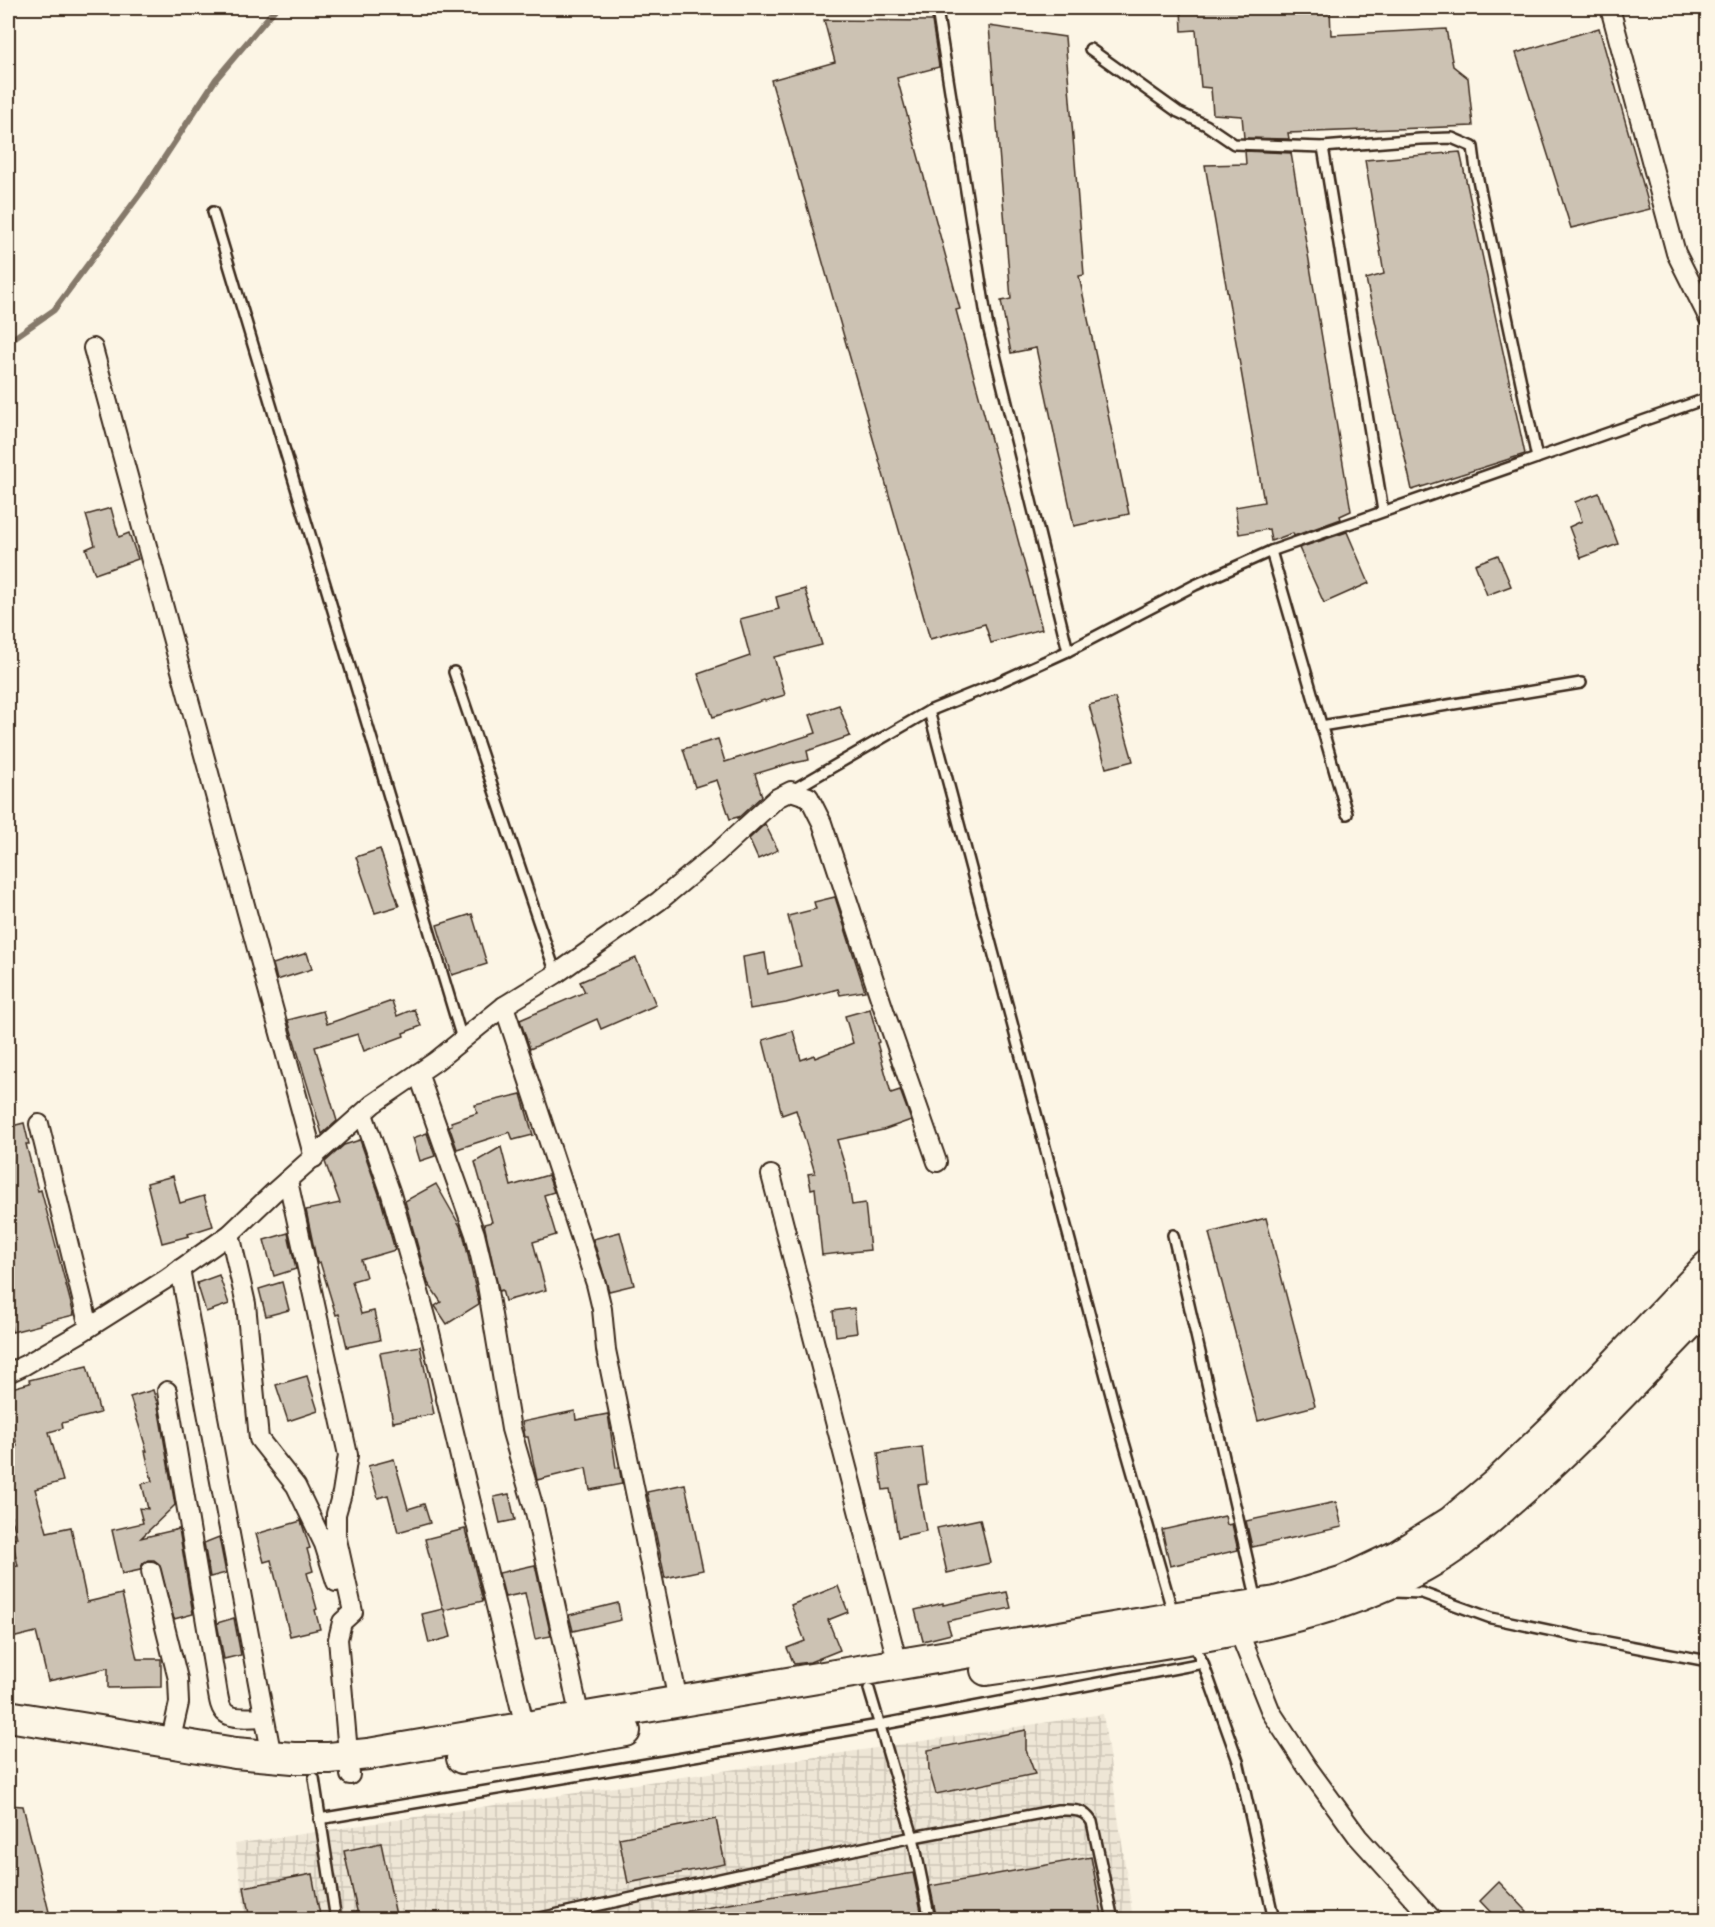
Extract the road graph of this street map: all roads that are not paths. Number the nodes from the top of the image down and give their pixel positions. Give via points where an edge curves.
1 (1610, 8) edge
2 (938, 16) dead end
3 (1090, 49) dead end
4 (1323, 147) junction
5 (213, 212) dead end
6 (1707, 316) edge
7 (93, 348) dead end
8 (1707, 398) edge
9 (1537, 458) junction
10 (1383, 510) junction
11 (1270, 551) junction
12 (1068, 651) junction
13 (454, 672) dead end
14 (1581, 683) dead end
15 (929, 711) junction
16 (1321, 726) junction
17 (790, 791) junction
18 (1347, 814) dead end
19 (556, 974) junction
20 (504, 1006) junction
21 (462, 1039) junction
22 (418, 1073) junction
23 (363, 1114) junction
24 (39, 1124) dead end
25 (314, 1158) junction
26 (937, 1162) dead end
27 (771, 1175) dead end
28 (288, 1180) junction
29 (230, 1233) junction
30 (1173, 1235) dead end
31 (1707, 1266) edge
32 (180, 1269) junction
33 (1707, 1305) edge
34 (89, 1327) junction
35 (8, 1373) edge
36 (167, 1391) dead end
37 (1566, 1433) junction
38 (151, 1572) dead end
39 (1372, 1592) junction
40 (1248, 1618) junction
41 (342, 1622) junction
42 (1190, 1640) junction
43 (1707, 1661) edge
44 (898, 1664) junction
45 (869, 1689) junction
46 (678, 1701) junction
47 (8, 1716) edge
48 (263, 1717) junction
49 (580, 1718) junction
50 (879, 1725) junction
51 (525, 1727) junction
52 (8, 1737) edge
53 (81, 1738) junction
54 (170, 1743) junction
55 (272, 1757) junction
56 (349, 1766) junction
57 (314, 1778) junction
58 (319, 1819) junction
59 (913, 1837) junction
60 (336, 1920) edge
61 (531, 1920) edge
62 (930, 1920) edge
63 (1113, 1920) edge
64 (1274, 1920) edge
65 (1433, 1920) edge

1 - 6 street via 1676,253
2 - 12 lane via 987,322
3 - 4 lane via 1178,112 1206,124 1234,144
4 - 9 lane via 1452,138 1473,147
4 - 10 lane
5 - 21 lane
7 - 25 street
8 - 9 lane
9 - 10 lane
10 - 11 lane
11 - 12 lane
11 - 16 lane
12 - 15 lane
13 - 19 lane
14 - 16 lane
15 - 17 lane
15 - 42 lane via 1119,1425
16 - 18 lane
17 - 19 street via 659,901
17 - 26 street via 809,797 822,823
19 - 20 street
20 - 21 street
20 - 46 street via 599,1295 606,1350
21 - 22 street
22 - 23 street
22 - 49 street via 475,1234 511,1429 535,1512
23 - 25 street
23 - 51 street via 428,1320
24 - 34 street
25 - 28 street
27 - 44 street
28 - 29 street
28 - 41 street via 348,1455 336,1514 336,1535 353,1612
29 - 32 street
29 - 41 street via 246,1304 259,1438 296,1486 324,1544 335,1576
30 - 40 lane
31 - 37 highway
32 - 34 street
32 - 48 street
33 - 37 highway
34 - 35 street
36 - 48 street via 222,1709 232,1718
37 - 39 highway via 1553,1464 1486,1522 1437,1558
37 - 40 highway via 1451,1522 1397,1556 1344,1581 1276,1602
38 - 54 street via 179,1685
39 - 40 highway via 1322,1609
39 - 43 lane via 1422,1593 1491,1618
40 - 42 highway
40 - 65 street via 1271,1712 1358,1837
41 - 56 street via 339,1663
42 - 44 highway
42 - 45 highway
42 - 50 lane
42 - 64 lane via 1238,1761
44 - 46 highway
45 - 50 lane
45 - 56 highway via 531,1748
46 - 49 highway
47 - 53 highway
48 - 55 street
49 - 51 highway
50 - 58 lane
50 - 59 lane
51 - 56 highway via 368,1754
52 - 53 highway
53 - 54 highway
53 - 57 highway via 216,1769
54 - 55 highway
55 - 56 highway via 329,1758
56 - 57 highway
57 - 58 lane
58 - 60 lane
59 - 61 lane
59 - 62 lane
59 - 63 lane via 1058,1810 1079,1810 1092,1822

